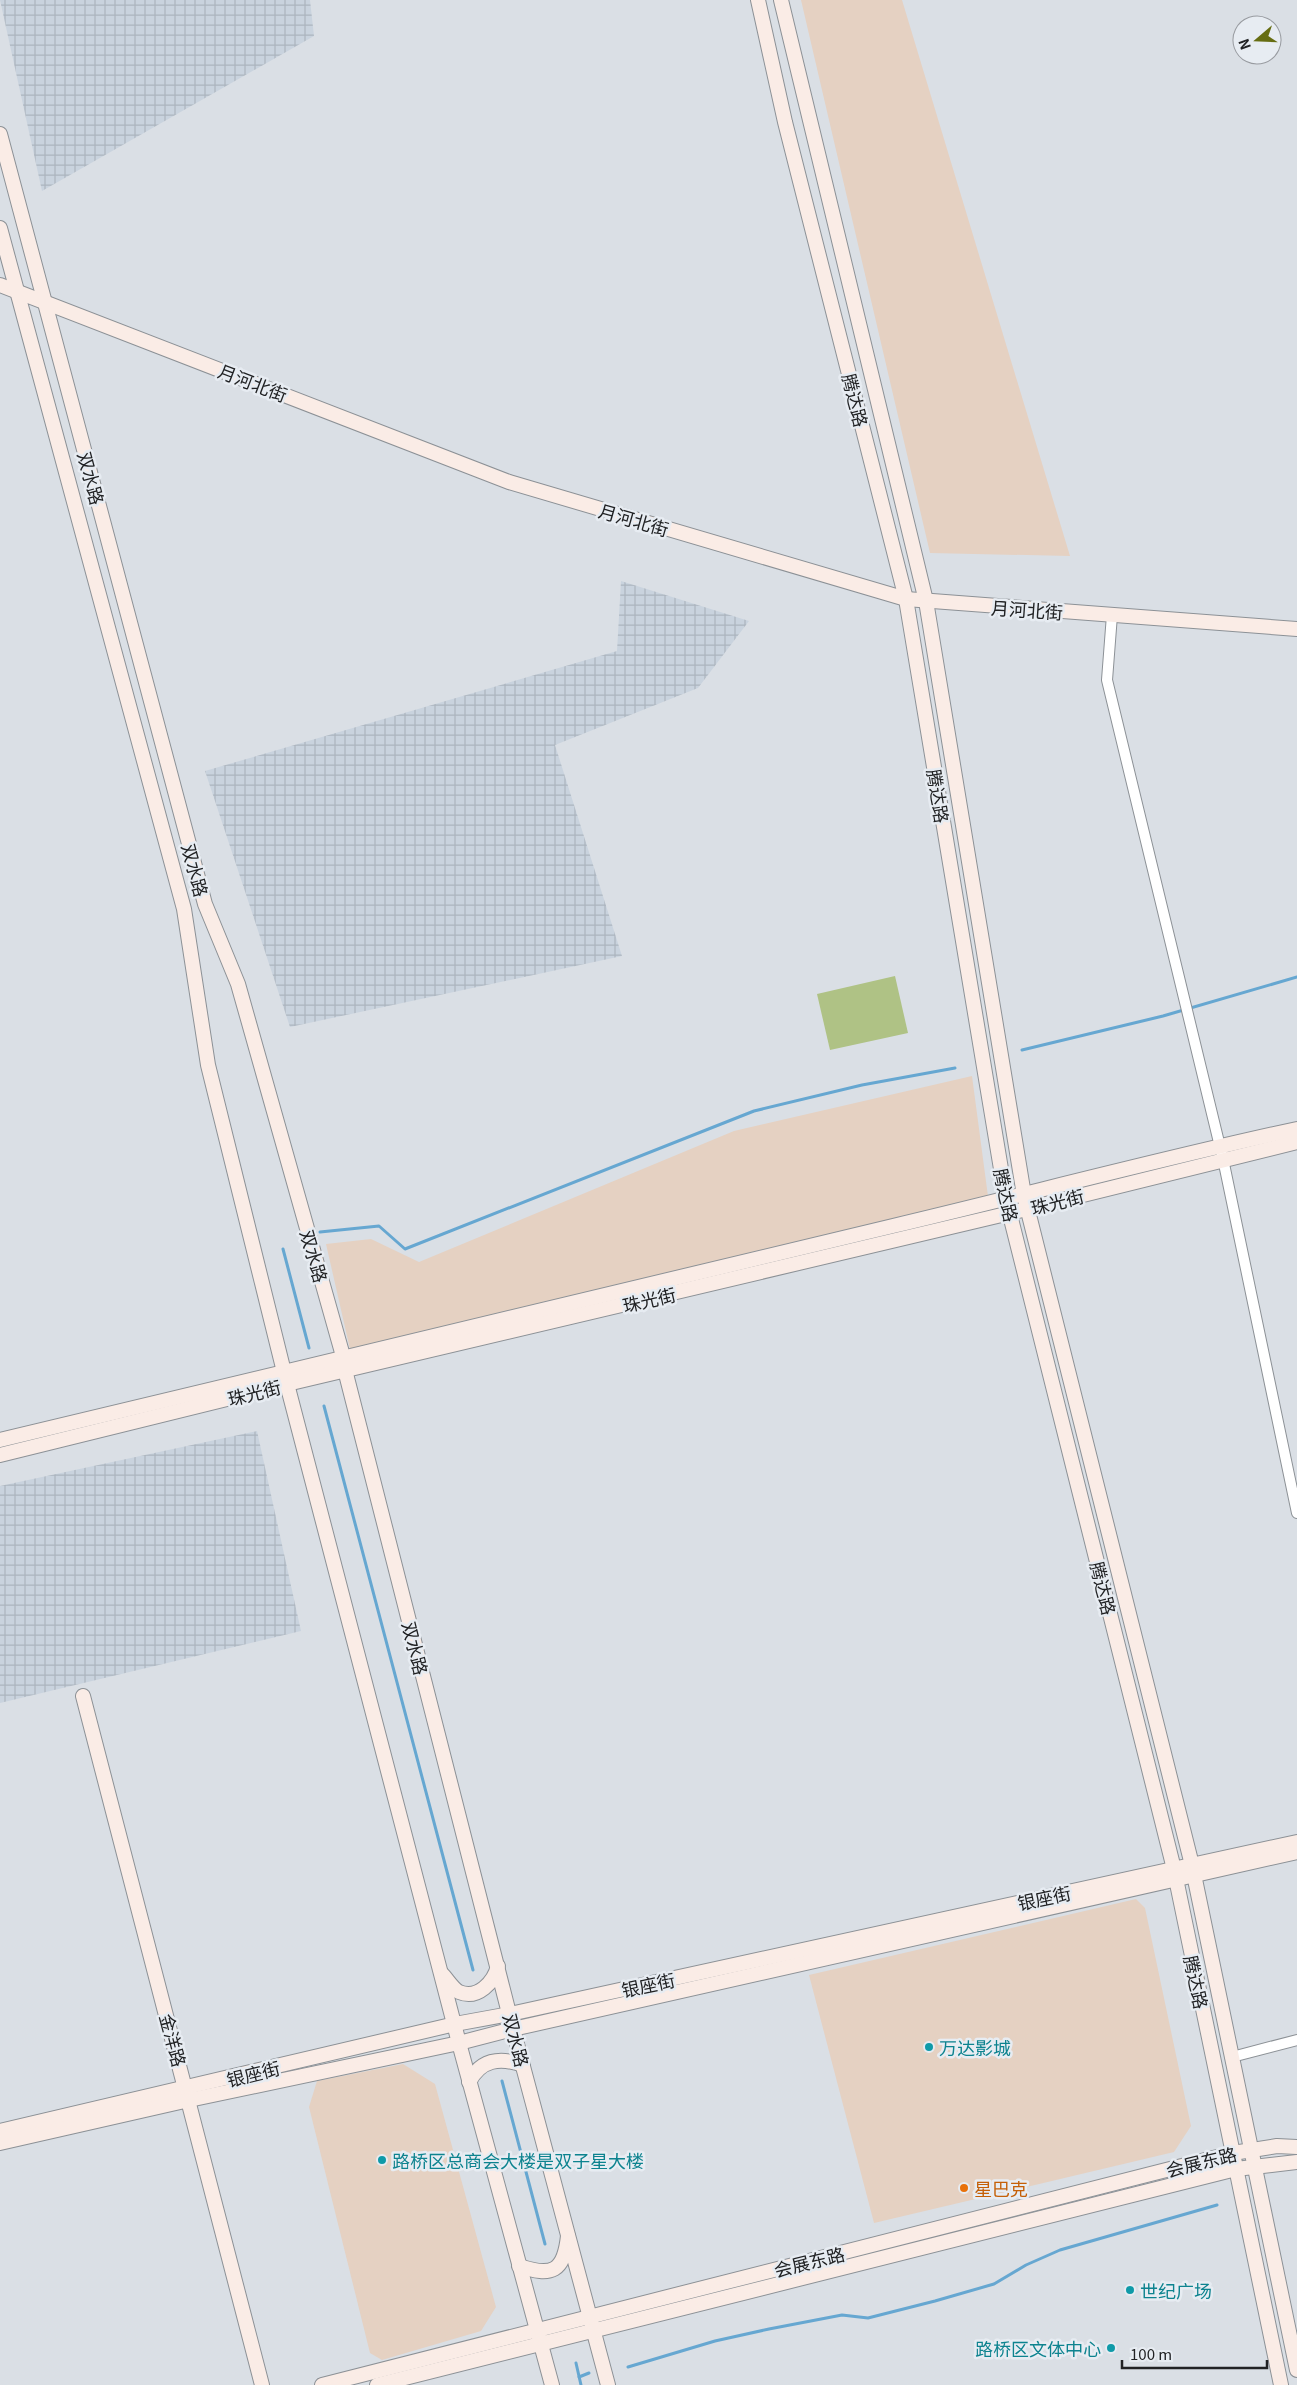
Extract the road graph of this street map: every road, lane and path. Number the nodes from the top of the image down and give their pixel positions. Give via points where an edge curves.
1 (758, 0) edge
2 (781, 0) edge
3 (0, 134) edge
4 (0, 228) edge
5 (0, 285) edge
6 (17, 292) junction
7 (45, 302) junction
8 (906, 599) junction
9 (926, 601) junction
10 (1112, 615) junction
11 (1297, 629) edge
12 (1297, 1129) edge
13 (1297, 1142) edge
14 (1221, 1152) junction
15 (1006, 1199) junction
16 (1026, 1202) junction
17 (1010, 1213) junction
18 (344, 1356) junction
19 (345, 1370) junction
20 (285, 1377) junction
21 (0, 1440) edge
22 (0, 1455) edge
23 (1297, 1513) edge
24 (83, 1696) dead end
25 (1297, 1842) edge
26 (1297, 1852) edge
27 (1193, 1870) junction
28 (1175, 1874) junction
29 (498, 1966) junction
30 (441, 1974) junction
31 (510, 2014) junction
32 (455, 2024) junction
33 (513, 2029) junction
34 (1297, 2040) edge
35 (459, 2043) junction
36 (1232, 2057) junction
37 (523, 2065) junction
38 (469, 2082) junction
39 (188, 2094) junction
40 (0, 2131) edge
41 (0, 2143) edge
42 (1297, 2147) edge
43 (1251, 2149) junction
44 (1232, 2153) junction
45 (1297, 2162) edge
46 (1255, 2166) junction
47 (1236, 2169) junction
48 (569, 2232) junction
49 (519, 2266) junction
50 (592, 2323) junction
51 (538, 2336) junction
52 (602, 2358) junction
53 (547, 2364) junction
54 (1297, 2370) edge
55 (262, 2385) edge
56 (322, 2385) edge
57 (378, 2385) edge
58 (552, 2385) edge
59 (608, 2385) edge
60 (1281, 2385) edge

1 - 8 main road, 腾达路 via 785,122
2 - 9 main road, 腾达路
3 - 7 main road, 双水路
4 - 6 main road, 双水路
5 - 6 main road, 月河北街
6 - 7 main road, 月河北街
6 - 20 main road, 双水路 via 184,909 208,1065
7 - 8 main road, 月河北街 via 509,482
7 - 18 main road, 双水路 via 205,904 238,984
8 - 9 main road, 月河北街
8 - 15 main road, 腾达路
9 - 10 main road, 月河北街
9 - 16 main road, 腾达路
10 - 11 main road, 月河北街
10 - 14 street via 1107,680
12 - 14 main road, 珠光街
13 - 14 main road, 珠光街
14 - 16 main road, 珠光街
14 - 23 street
15 - 16 main road, 珠光街
15 - 17 main road, 腾达路
15 - 18 main road, 珠光街
16 - 17 main road, 珠光街
16 - 27 main road, 腾达路
17 - 19 main road, 珠光街
17 - 28 main road, 腾达路
18 - 19 main road, 双水路
18 - 20 main road, 珠光街
19 - 20 main road, 珠光街
19 - 29 main road, 双水路
20 - 21 main road, 珠光街
20 - 22 main road, 珠光街
20 - 30 main road, 双水路
24 - 39 main road, 金洋路
25 - 27 main road, 银座街
26 - 27 main road
27 - 28 main road, 银座街
27 - 36 main road, 腾达路
28 - 31 main road, 银座街
28 - 33 main road, 银座街
28 - 44 main road, 腾达路
29 - 30 main road via 495,1976 484,1989 469,1994 458,1991
29 - 31 main road, 双水路
30 - 32 main road, 双水路
31 - 32 main road, 银座街
31 - 33 main road, 双水路
32 - 35 main road, 双水路
32 - 39 main road, 银座街
33 - 35 main road, 银座街
33 - 37 main road, 双水路
34 - 36 street
35 - 38 main road, 双水路
35 - 39 main road, 银座街
36 - 43 main road, 腾达路
37 - 38 main road via 506,2059 483,2064
37 - 48 main road, 双水路
38 - 49 main road, 双水路
39 - 40 main road, 银座街
39 - 41 main road, 银座街
39 - 55 main road, 金洋路
42 - 43 main road, 会展东路
43 - 44 main road, 会展东路
43 - 46 main road, 腾达路
44 - 47 main road, 腾达路
44 - 50 main road, 会展东路
45 - 46 main road, 会展东路
46 - 47 main road, 会展东路
46 - 54 main road, 腾达路
47 - 50 main road, 会展东路
47 - 60 main road, 腾达路
48 - 49 main road via 564,2258 557,2268 545,2273
48 - 50 main road, 双水路
49 - 51 main road, 双水路
50 - 51 main road, 会展东路
50 - 52 main road, 双水路
51 - 53 main road, 双水路
51 - 56 main road, 会展东路
51 - 57 main road, 会展东路
52 - 53 main road via 590,2344 578,2340 560,2342 550,2350
52 - 59 main road, 双水路
53 - 58 main road, 双水路

